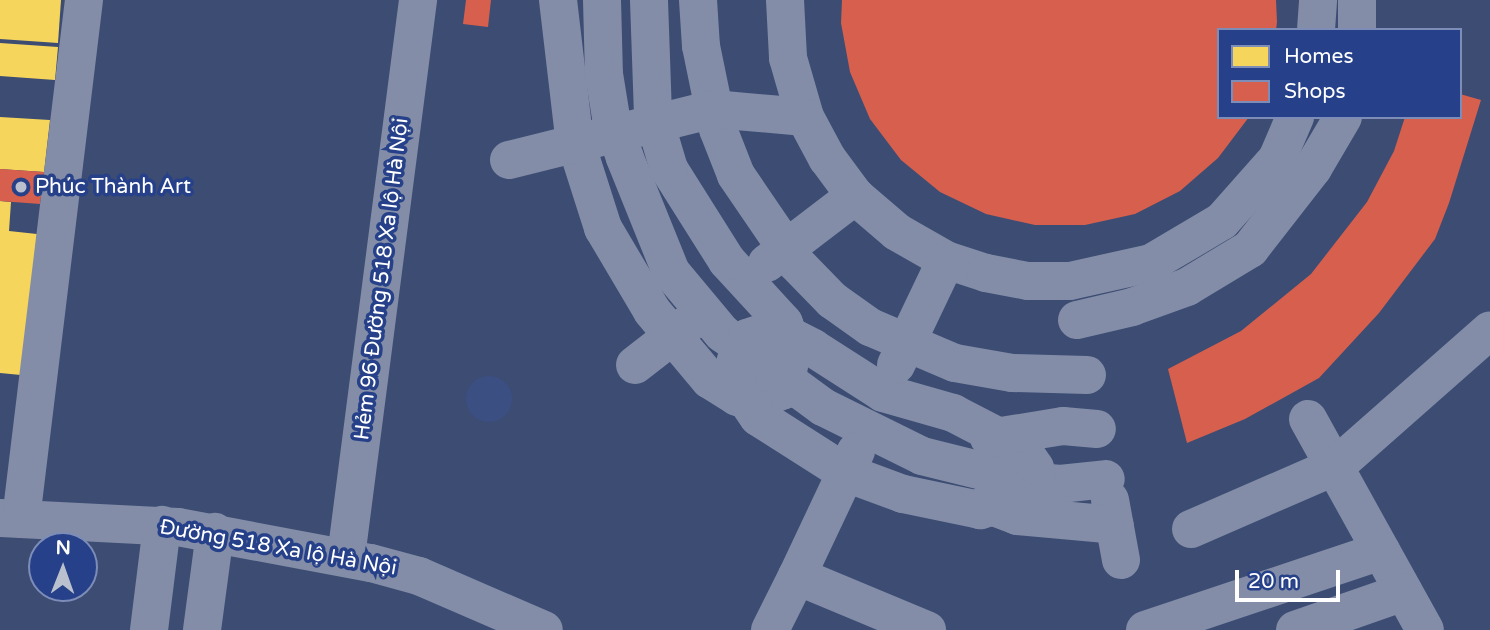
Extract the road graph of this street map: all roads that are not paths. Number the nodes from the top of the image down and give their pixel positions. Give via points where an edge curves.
1 (84, 0) edge
2 (418, 0) edge
3 (558, 0) edge
4 (602, 0) edge
5 (649, 0) edge
6 (698, 0) edge
7 (785, 0) edge
8 (1318, 0) edge
9 (1357, 0) edge
10 (1316, 28) edge
11 (1357, 28) edge
12 (713, 109) junction
13 (805, 117) junction
14 (1294, 119) edge
15 (1342, 119) edge
16 (656, 123) junction
17 (616, 133) junction
18 (575, 143) junction
19 (509, 160) dead end
20 (855, 196) junction
21 (786, 248) junction
22 (946, 260) junction
23 (744, 280) junction
24 (1070, 281) junction
25 (704, 312) junction
26 (1077, 320) junction
27 (1490, 330) edge
28 (673, 335) junction
29 (788, 336) junction
30 (907, 342) junction
31 (739, 348) junction
32 (635, 365) dead end
33 (1087, 375) junction
34 (786, 383) junction
35 (883, 393) junction
36 (745, 398) junction
37 (1308, 419) dead end
38 (867, 428) junction
39 (1097, 429) junction
40 (998, 436) junction
41 (948, 465) junction
42 (1336, 466) junction
43 (846, 473) junction
44 (1106, 479) junction
45 (1036, 482) junction
46 (993, 508) junction
47 (11, 518) edge
48 (162, 525) junction
49 (1191, 529) dead end
50 (215, 533) junction
51 (1381, 551) junction
52 (346, 558) junction
53 (797, 576) junction
54 (1404, 592) junction
55 (473, 614) edge
56 (149, 630) edge
57 (202, 630) edge
58 (544, 630) edge
59 (770, 630) edge
60 (927, 630) edge
61 (1145, 630) edge
62 (1295, 630) edge
63 (1425, 630) edge

1 - 47 street
2 - 52 street, Hẻm 96 Đường 518 Xa lộ Hà Nội
3 - 18 street
4 - 17 street via 604,74
5 - 16 street
6 - 12 street
7 - 13 street via 788,58
8 - 10 street
9 - 11 street
12 - 13 street
12 - 16 street
12 - 21 street via 736,175
13 - 20 street
14 - 24 street via 1276,159 1222,221 1151,263
15 - 26 street via 1313,168 1250,250 1187,287
16 - 17 street
16 - 23 street via 669,169
17 - 18 street
17 - 25 street via 671,272
18 - 19 street
18 - 28 street via 603,228 652,311
20 - 21 street
20 - 22 street via 897,232
21 - 23 street
21 - 30 street via 832,300 870,327
22 - 24 street via 1028,281
22 - 30 street
23 - 25 street
23 - 29 street via 784,323
24 - 26 street
25 - 28 street
25 - 31 street
26 - 33 street
27 - 42 street
28 - 32 street
28 - 36 street via 710,380
29 - 31 street via 767,331 747,338
29 - 34 street via 792,366
29 - 35 street
30 - 33 street via 955,363 1012,373
30 - 35 street
31 - 34 street
31 - 36 street via 733,371
33 - 39 street
34 - 36 street via 784,390 758,400
34 - 38 street
35 - 38 street
35 - 40 street via 953,413
36 - 43 street via 758,417
37 - 42 street
38 - 41 street
38 - 43 street
39 - 40 street via 1063,426
39 - 44 street
40 - 41 street via 968,444 954,453
40 - 45 street via 1024,452 1035,468
41 - 45 street
41 - 46 street via 961,488
42 - 49 street
42 - 51 street
43 - 46 street via 914,497 980,510
43 - 53 street
44 - 45 street
44 - 46 street via 1118,543
45 - 46 street via 1018,498
47 - 48 street, Đường 518 Xa lộ Hà Nội
48 - 50 street, Đường 518 Xa lộ Hà Nội
48 - 56 street
50 - 52 street, Đường 518 Xa lộ Hà Nội
50 - 57 street
51 - 54 street
51 - 61 street
52 - 55 street, Đường 518 Xa lộ Hà Nội via 406,572
53 - 59 street
53 - 60 street
54 - 62 street
54 - 63 street
55 - 58 street, Đường 518 Xa lộ Hà Nội

